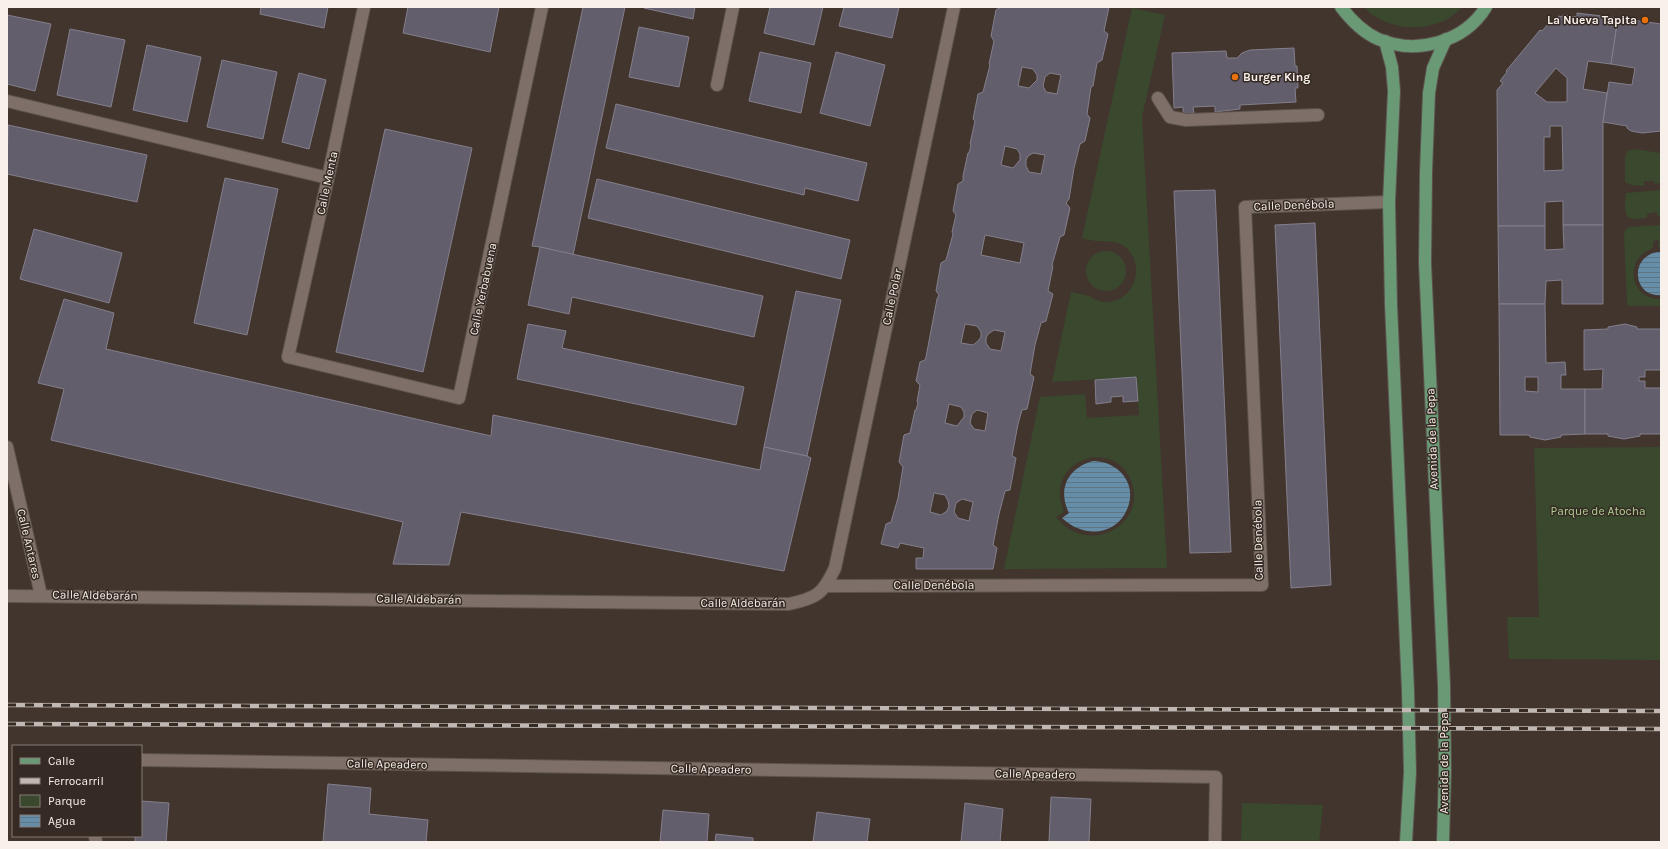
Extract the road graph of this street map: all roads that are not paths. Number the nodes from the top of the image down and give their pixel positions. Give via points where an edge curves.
1 (364, 7) edge
2 (542, 7) edge
3 (733, 7) edge
4 (954, 7) edge
5 (1341, 7) edge
6 (1486, 7) edge
7 (1446, 39) junction
8 (1385, 41) junction
9 (717, 85) dead end
10 (1158, 98) dead end
11 (7, 101) edge
12 (1318, 115) dead end
13 (328, 178) junction
14 (1389, 202) junction
15 (288, 358) joint
16 (7, 446) edge
17 (827, 586) junction
18 (41, 595) junction
19 (7, 596) edge
20 (142, 760) edge
21 (1215, 842) edge
22 (1406, 842) edge
23 (1443, 842) edge

1 - 13 street, Calle Menta
2 - 15 street, Calle Yerbabuena via 459,398
3 - 9 street
4 - 17 street, Calle Polar via 835,568
5 - 8 main road via 1354,23
6 - 7 main road via 1481,16 1459,34
7 - 8 main road via 1433,44 1405,46
7 - 23 main road, Avenida de la Pepa via 1433,68 1429,93 1425,263 1444,685
8 - 14 main road via 1392,66 1394,91
10 - 12 street via 1170,117 1186,120
11 - 13 street
13 - 15 street, Calle Menta
14 - 17 street, Calle Denébola via 1245,207 1262,585
14 - 22 main road via 1391,305 1409,713 1410,772
16 - 18 street, Calle Antares
17 - 18 street, Calle Aldebarán via 810,599 789,604
18 - 19 street, Calle Aldebarán
20 - 21 street, Calle Apeadero via 1216,777

